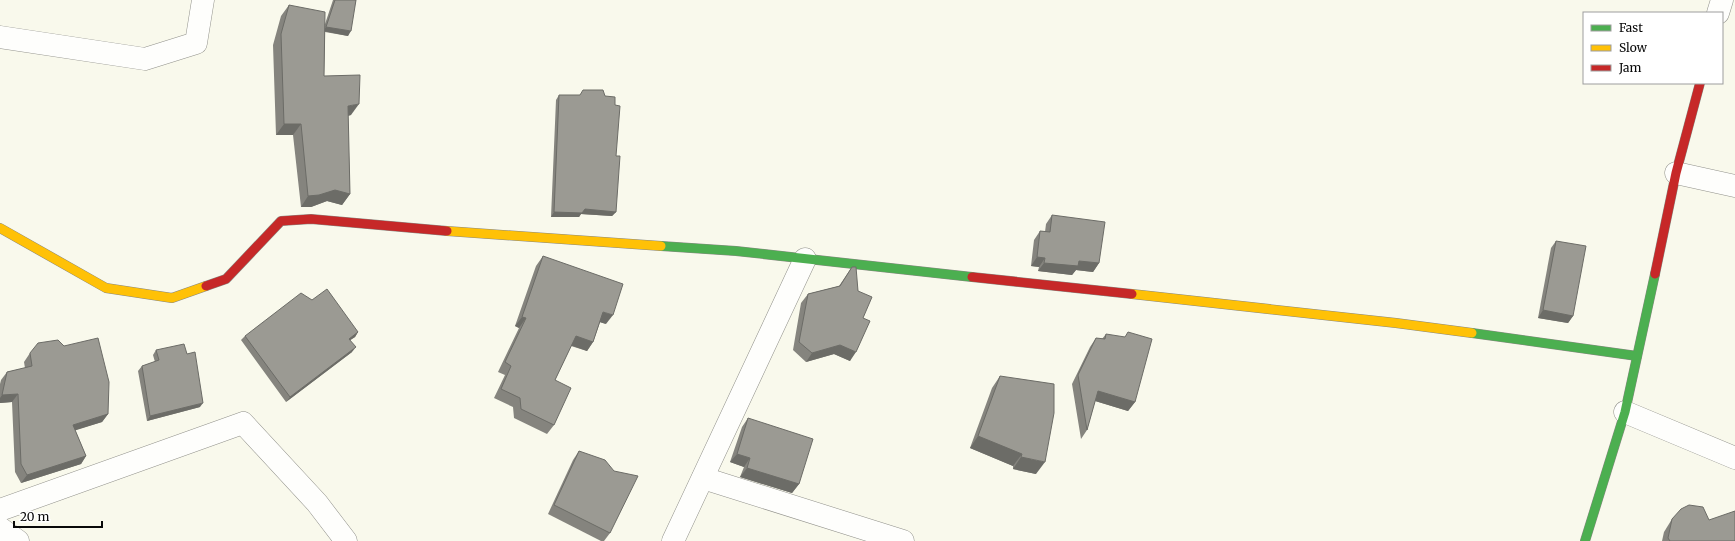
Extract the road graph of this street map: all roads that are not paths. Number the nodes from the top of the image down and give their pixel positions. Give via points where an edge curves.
1 (203, 0) edge
2 (1722, 0) edge
3 (1718, 12) edge
4 (0, 37) edge
5 (1700, 84) edge
6 (1676, 173) junction
7 (1735, 186) edge
8 (0, 228) edge
9 (805, 259) junction
10 (1637, 356) junction
11 (1625, 412) junction
12 (1735, 458) edge
13 (703, 478) junction
14 (0, 510) edge
15 (0, 528) edge
16 (18, 541) edge
17 (346, 541) edge
18 (673, 541) edge
19 (903, 541) edge
20 (1585, 541) edge

1 - 4 street via 196,43 145,59
2 - 3 street
5 - 6 street
6 - 7 street
6 - 10 street
8 - 9 street via 106,288 172,298 226,279 281,220 311,219 489,235 736,251
9 - 10 street via 1396,323
9 - 13 street
10 - 11 street
11 - 12 street
11 - 20 street
13 - 18 street
13 - 19 street
14 - 17 street via 243,423 317,503
15 - 16 street

